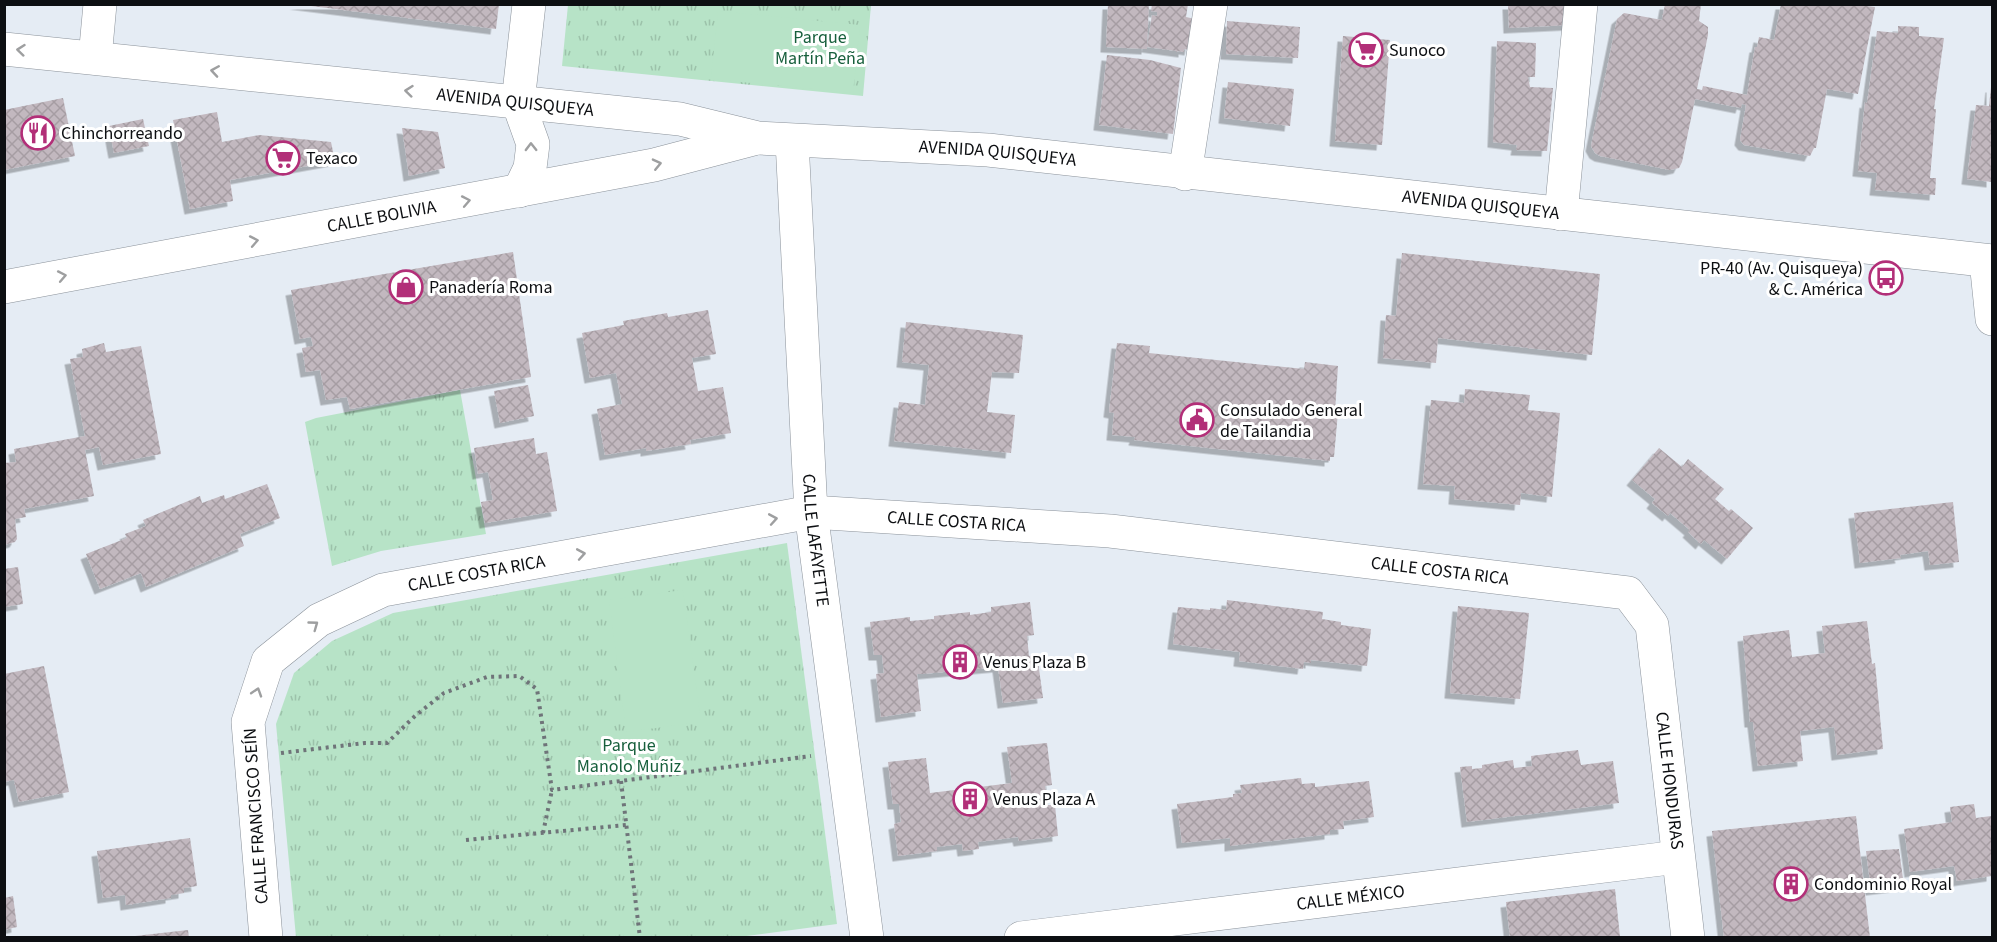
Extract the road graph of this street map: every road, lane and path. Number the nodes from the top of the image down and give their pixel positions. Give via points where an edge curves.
1 (100, 4) edge
2 (529, 4) edge
3 (1211, 4) edge
4 (1581, 4) edge
5 (4, 49) edge
6 (95, 58) junction
7 (518, 102) junction
8 (758, 138) junction
9 (792, 141) junction
10 (1185, 174) junction
11 (519, 191) junction
12 (1561, 214) junction
13 (1989, 261) edge
14 (4, 287) edge
15 (1992, 319) edge
16 (811, 512) junction
17 (1652, 625) joint
18 (268, 661) joint
19 (842, 752) junction
20 (250, 757) junction
21 (621, 781) junction
22 (552, 790) junction
23 (626, 825) junction
24 (543, 832) junction
25 (466, 840) dead end
26 (1678, 857) junction
27 (266, 938) edge
28 (640, 938) edge
29 (867, 938) edge
30 (1021, 938) edge
31 (1688, 938) edge

1 - 6 street
2 - 7 street
3 - 10 street
4 - 12 street
6 -> 5 street, AVENIDA QUISQUEYA
7 -> 6 street, AVENIDA QUISQUEYA
7 - 8 street, AVENIDA QUISQUEYA via 680,119
11 -> 7 street via 530,168 533,144
8 - 9 street, AVENIDA QUISQUEYA
11 -> 8 street, CALLE BOLIVIA via 654,165
9 - 10 street, AVENIDA QUISQUEYA via 988,150
9 - 16 street, CALLE LAFAYETTE
10 - 12 street, AVENIDA QUISQUEYA
14 -> 11 street, CALLE BOLIVIA
12 - 13 street, AVENIDA QUISQUEYA
13 - 15 street
16 - 17 street, CALLE COSTA RICA via 1110,531 1628,593
18 -> 16 street, CALLE COSTA RICA via 320,620 383,590
16 - 19 street, CALLE LAFAYETTE
17 - 26 street, CALLE HONDURAS
20 -> 18 street, CALLE FRANCISCO SEÍN via 248,722
19 - 21 path
19 - 29 street, CALLE LAFAYETTE
20 - 22 path via 387,743 444,693 487,677 519,676 537,689
20 - 27 street, CALLE FRANCISCO SEÍN
21 - 22 path
21 - 23 path
22 - 24 path
23 - 24 path
23 - 28 path
24 - 25 path
26 - 30 street, CALLE MÉXICO
26 - 31 street, CALLE HONDURAS

